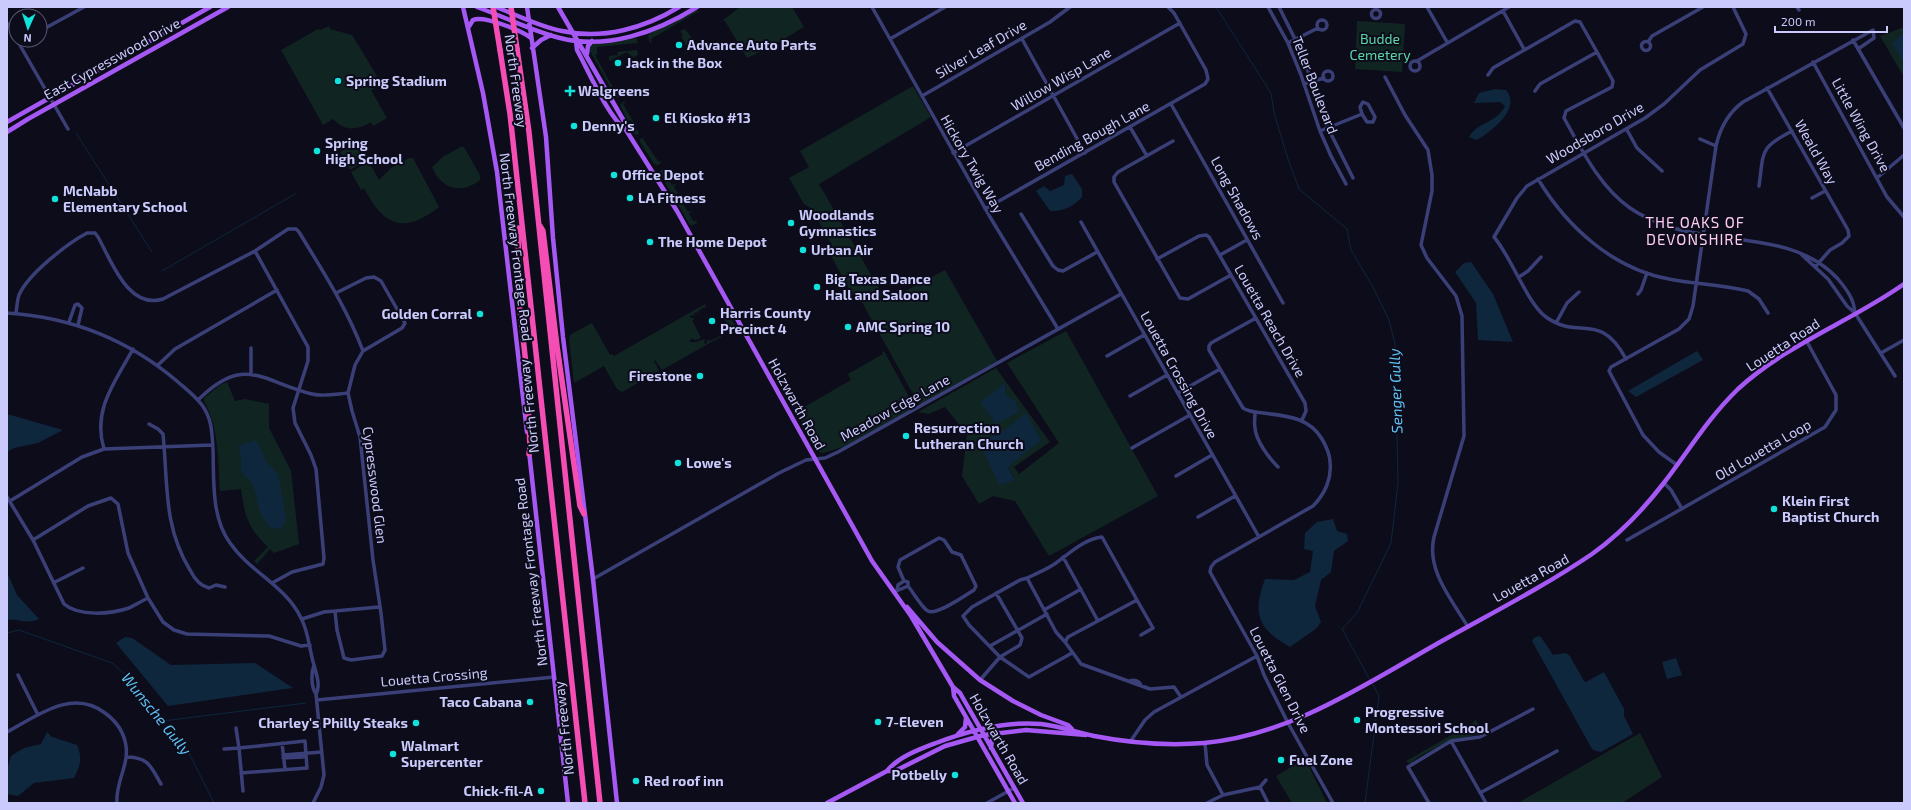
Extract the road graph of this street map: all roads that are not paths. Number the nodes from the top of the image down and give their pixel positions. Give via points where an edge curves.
1 (210, 7) edge
2 (463, 7) edge
3 (477, 7) edge
4 (495, 7) edge
5 (511, 7) edge
6 (527, 7) edge
7 (558, 7) edge
8 (679, 7) edge
9 (696, 7) edge
10 (872, 7) edge
11 (945, 7) edge
12 (1070, 7) edge
13 (1168, 7) edge
14 (1268, 7) edge
15 (1279, 7) edge
16 (1427, 7) edge
17 (1509, 7) edge
18 (1703, 7) edge
19 (1733, 7) edge
20 (82, 8) edge
21 (225, 8) edge
22 (1502, 11) junction
23 (529, 20) junction
24 (1180, 23) junction
25 (48, 27) edge
26 (530, 27) junction
27 (468, 28) junction
28 (1318, 28) dead end
29 (163, 33) junction
30 (572, 33) junction
31 (551, 35) junction
32 (531, 38) junction
33 (1022, 38) junction
34 (890, 39) junction
35 (1296, 39) junction
36 (1853, 40) junction
37 (167, 41) junction
38 (576, 41) junction
39 (592, 41) junction
40 (1447, 42) junction
41 (1648, 42) dead end
42 (1288, 44) junction
43 (21, 48) edge
44 (532, 48) junction
45 (1524, 49) junction
46 (1858, 49) junction
47 (1597, 52) junction
48 (587, 54) junction
49 (1417, 61) dead end
50 (1813, 62) junction
51 (105, 66) junction
52 (110, 72) junction
53 (1488, 76) dead end
54 (1385, 77) dead end
55 (1324, 78) dead end
56 (1313, 81) junction
57 (1304, 84) junction
58 (1767, 88) junction
59 (1535, 91) dead end
60 (922, 96) junction
61 (1053, 96) junction
62 (50, 97) junction
63 (54, 104) junction
64 (1171, 104) junction
65 (1362, 114) junction
66 (7, 122) edge
67 (1130, 127) junction
68 (1328, 128) junction
69 (1904, 128) edge
70 (68, 129) dead end
71 (626, 130) junction
72 (1627, 130) junction
73 (1320, 131) junction
74 (1792, 131) junction
75 (7, 132) edge
76 (1700, 139) dead end
77 (1173, 140) dead end
78 (1716, 146) junction
79 (953, 153) junction
80 (1085, 153) junction
81 (1584, 153) junction
82 (1904, 155) edge
83 (1147, 156) junction
84 (1347, 168) junction
85 (1340, 172) junction
86 (1662, 172) dead end
87 (1353, 178) dead end
88 (1877, 178) junction
89 (1538, 179) junction
90 (1346, 184) dead end
91 (1759, 186) dead end
92 (517, 187) junction
93 (1825, 191) junction
94 (1812, 198) dead end
95 (985, 209) junction
96 (1021, 214) dead end
97 (1904, 217) edge
98 (1081, 222) dead end
99 (539, 225) junction
100 (1703, 234) junction
101 (1245, 241) dead end
102 (255, 251) junction
103 (1097, 252) junction
104 (1220, 255) junction
105 (1802, 255) junction
106 (1541, 257) dead end
107 (1157, 259) junction
108 (1819, 262) junction
109 (1815, 267) junction
110 (1647, 273) junction
111 (1231, 275) junction
112 (1519, 277) junction
113 (1696, 284) junction
114 (1904, 284) edge
115 (278, 290) junction
116 (1579, 292) dead end
117 (336, 293) junction
118 (1121, 294) junction
119 (1638, 294) dead end
120 (1283, 303) dead end
121 (7, 313) edge
122 (16, 313) junction
123 (1855, 313) junction
124 (1768, 314) dead end
125 (1256, 318) junction
126 (69, 322) junction
127 (1556, 323) junction
128 (78, 325) junction
129 (1058, 329) junction
130 (1144, 335) junction
131 (1806, 340) junction
132 (1904, 340) edge
133 (251, 348) dead end
134 (133, 349) junction
135 (363, 351) junction
136 (1881, 353) junction
137 (1107, 356) dead end
138 (1626, 359) junction
139 (158, 365) junction
140 (1220, 369) junction
141 (251, 374) junction
142 (1167, 375) junction
143 (1895, 376) dead end
144 (298, 389) junction
145 (348, 393) junction
146 (1178, 393) junction
147 (1130, 396) dead end
148 (198, 400) junction
149 (1256, 412) junction
150 (1190, 415) junction
151 (1302, 420) junction
152 (149, 424) dead end
153 (212, 445) junction
154 (164, 447) junction
155 (1132, 448) dead end
156 (104, 449) junction
157 (529, 454) junction
158 (1212, 455) junction
159 (815, 459) junction
160 (1677, 465) junction
161 (1278, 467) dead end
162 (1176, 476) dead end
163 (1664, 483) junction
164 (7, 496) edge
165 (1235, 496) junction
166 (10, 501) junction
167 (1682, 508) junction
168 (584, 514) junction
169 (1198, 517) dead end
170 (1259, 537) junction
171 (33, 540) junction
172 (1627, 540) dead end
173 (1063, 557) junction
174 (83, 568) dead end
175 (1027, 578) junction
176 (593, 579) junction
177 (904, 581) junction
178 (55, 582) junction
179 (272, 583) junction
180 (908, 586) junction
181 (225, 587) dead end
182 (1081, 589) junction
183 (895, 591) junction
184 (996, 593) junction
185 (148, 598) junction
186 (1137, 600) junction
187 (901, 602) junction
188 (379, 607) junction
189 (1044, 610) junction
190 (336, 611) junction
191 (1047, 614) junction
192 (302, 619) junction
193 (1098, 621) junction
194 (1468, 626) junction
195 (1017, 631) junction
196 (1142, 635) dead end
197 (1065, 642) junction
198 (310, 645) junction
199 (990, 646) junction
200 (1072, 653) junction
201 (1000, 656) junction
202 (1257, 656) junction
203 (18, 675) dead end
204 (554, 677) junction
205 (980, 680) junction
206 (953, 687) junction
207 (1182, 697) junction
208 (316, 700) junction
209 (1533, 710) dead end
210 (38, 715) junction
211 (966, 718) junction
212 (1288, 723) junction
213 (236, 728) dead end
214 (980, 729) junction
215 (1072, 729) junction
216 (973, 731) junction
217 (7, 732) edge
218 (999, 732) junction
219 (984, 735) junction
220 (1092, 735) junction
221 (956, 736) junction
222 (976, 737) junction
223 (1451, 741) junction
224 (1130, 742) junction
225 (282, 743) junction
226 (1205, 743) junction
227 (238, 748) junction
228 (991, 748) junction
229 (224, 749) dead end
230 (1557, 751) dead end
231 (322, 752) junction
232 (306, 754) junction
233 (283, 756) junction
234 (126, 757) junction
235 (284, 768) junction
236 (887, 771) junction
237 (241, 773) junction
238 (1266, 780) dead end
239 (161, 784) dead end
240 (1260, 787) junction
241 (1014, 788) junction
242 (243, 791) dead end
243 (1008, 791) junction
244 (1480, 793) junction
245 (1223, 795) junction
246 (117, 803) edge
247 (313, 803) edge
248 (568, 803) edge
249 (585, 803) edge
250 (600, 803) edge
251 (617, 803) edge
252 (827, 803) edge
253 (987, 803) edge
254 (1015, 803) edge
255 (1023, 803) edge
256 (1207, 803) edge
257 (1268, 803) edge
258 (1333, 803) edge
259 (1430, 803) edge
260 (1486, 803) edge

1 - 29 main road, East Cypresswood Drive
2 - 27 main road, North Freeway Frontage Road
3 - 26 main road
4 - 23 main road
4 - 92 highway, North Freeway, bridge
5 - 99 highway, North Freeway, bridge
6 - 23 main road
7 - 30 main road, Holzwarth Road
8 - 30 main road via 664,17 639,27 616,32
9 - 39 main road via 670,23 644,33
10 - 34 street, Hickory Twig Way
11 - 34 street
12 - 33 street, Silver Leaf Drive
13 - 24 street
14 - 42 street, Teller Boulevard
15 - 35 street, Teller Boulevard
16 - 40 street
17 - 22 street
18 - 41 street via 1652,36
19 - 72 street, Woodsboro Drive via 1744,27 1745,41 1700,70 1657,110
20 - 25 street
21 - 37 main road, East Cypresswood Drive
22 - 40 street
22 - 45 street
23 - 26 main road
23 - 30 main road
24 - 61 street, Willow Wisp Lane
24 - 64 street, Bending Bough Lane via 1206,70 1208,79 1201,88
26 - 31 main road
26 - 32 main road
27 - 32 main road via 473,20 482,18 523,32
27 - 157 main road, North Freeway Frontage Road via 483,92 497,172
28 - 35 street
29 - 37 main road
29 - 51 main road, East Cypresswood Drive
30 - 38 main road, Holzwarth Road
31 - 38 main road
31 - 44 main road
32 - 44 main road
33 - 60 street, Silver Leaf Drive
33 - 61 street
34 - 60 street, Hickory Twig Way
35 - 42 street
35 - 56 street, Teller Boulevard
36 - 46 street
36 - 46 street via 1873,30 1874,38
36 - 50 street
37 - 52 main road, East Cypresswood Drive
38 - 39 main road
38 - 48 main road, Holzwarth Road
38 - 71 main road, Holzwarth Road via 577,50 609,108
39 - 48 main road
40 - 49 street
42 - 57 street, Teller Boulevard
43 - 62 street
44 - 168 main road via 546,136 553,238
45 - 47 street via 1575,21 1580,22
45 - 53 street via 1493,68
46 - 69 street
47 - 59 street via 1540,84
47 - 81 street via 1613,81 1612,87 1566,111 1564,118
48 - 71 main road, Holzwarth Road via 626,123
50 - 58 street
50 - 88 street, Little Wing Drive
51 - 52 main road
51 - 62 main road, East Cypresswood Drive
52 - 63 main road, East Cypresswood Drive
54 - 194 street via 1404,115 1425,144 1430,157 1432,191 1421,239 1422,251 1456,296 1461,310 1464,436 1434,537 1432,553 1436,571
55 - 56 street
56 - 57 street
56 - 68 street, Teller Boulevard
57 - 73 street, Teller Boulevard
58 - 74 street, Weald Way
58 - 78 street via 1743,102 1731,113 1720,130
60 - 79 street, Hickory Twig Way
61 - 79 street, Willow Wisp Lane
61 - 80 street
62 - 63 street
62 - 66 main road, East Cypresswood Drive
63 - 70 street
63 - 75 main road, East Cypresswood Drive
64 - 67 street, Bending Bough Lane
64 - 120 street, Long Shadows
65 - 65 street via 1360,105 1366,102 1375,116 1374,121 1367,122
65 - 68 street
67 - 80 street, Bending Bough Lane
67 - 83 street
68 - 73 street
68 - 84 street, Teller Boulevard
71 - 159 main road, Holzwarth Road via 677,211
72 - 81 street, Woodsboro Drive
72 - 86 street via 1637,148
73 - 85 street, Teller Boulevard
74 - 91 street via 1774,140 1766,148
74 - 93 street, Weald Way
76 - 78 street
77 - 83 street
78 - 100 street
79 - 95 street, Hickory Twig Way
80 - 95 street, Bending Bough Lane
81 - 89 street, Woodsboro Drive
81 - 100 street via 1604,184 1630,208 1652,221
82 - 88 street
83 - 107 street via 1118,172 1114,175 1114,180
84 - 85 street
84 - 87 street, Teller Boulevard
85 - 90 street, Teller Boulevard
88 - 97 street, Little Wing Drive via 1887,197
89 - 110 street via 1559,209 1588,239 1617,260
89 - 112 street, Woodsboro Drive via 1522,192 1494,237
92 - 157 highway via 519,300 527,374
92 - 249 highway, North Freeway
93 - 94 street
93 - 108 street, Weald Way via 1846,226 1849,236
95 - 129 street, Hickory Twig Way
96 - 103 street via 1058,270 1063,271
98 - 103 street, Louetta Crossing Drive
99 - 168 highway via 543,231 580,506
99 - 250 highway, North Freeway
100 - 105 street via 1778,246
100 - 113 street
101 - 104 street
102 - 115 street
102 - 117 street via 292,228 299,232
102 - 122 street via 163,300 152,301 131,292 98,237 91,232 84,234 58,253 36,274 20,294
103 - 118 street, Louetta Crossing Drive
104 - 107 street, Louetta Reach Drive via 1211,238 1206,235 1199,236
104 - 111 street, Louetta Reach Drive
105 - 108 street
105 - 109 street
106 - 112 street
107 - 111 street via 1178,296 1183,299 1190,298
108 - 109 street
108 - 123 street via 1849,293 1854,302
109 - 123 street
110 - 113 street
110 - 119 street via 1642,290
111 - 125 street, Louetta Reach Drive
112 - 127 street via 1540,312
113 - 124 street via 1748,291 1759,299
113 - 138 street via 1692,313 1684,324
114 - 123 main road, Louetta Road
115 - 139 street via 175,349
115 - 144 street via 308,347 308,361
116 - 127 street via 1567,303
117 - 135 street
117 - 135 street via 374,277 381,281 403,319 405,325
118 - 129 street, Meadow Edge Lane
118 - 130 street, Louetta Crossing Drive
121 - 122 street
122 - 126 street
123 - 131 main road, Louetta Road
123 - 136 street
125 - 140 street via 1209,346
125 - 151 street, Louetta Reach Drive via 1305,404 1306,411
126 - 128 street
126 - 128 street via 75,305 78,304 82,308
127 - 138 street via 1604,332 1616,342
128 - 134 street
129 - 159 street, Meadow Edge Lane via 838,452
130 - 137 street
130 - 142 street, Louetta Crossing Drive
131 - 160 main road, Louetta Road via 1737,390 1717,411
131 - 167 street, Old Louetta Loop via 1836,395 1836,410 1831,421 1811,436
132 - 136 street
133 - 141 street
134 - 139 street
134 - 156 street via 103,406 99,428
135 - 145 street, Cypresswood Glen via 355,365
136 - 143 street
138 - 160 street via 1608,371 1643,435 1659,452
139 - 148 street
140 - 146 street
140 - 149 street via 1240,406
141 - 144 street
141 - 148 street via 239,374 221,380
142 - 146 street, Louetta Crossing Drive
142 - 147 street
144 - 145 street via 323,396
144 - 179 street via 293,408 295,423 315,464 324,562 285,575
145 - 188 street, Cypresswood Glen via 360,437
146 - 150 street, Louetta Crossing Drive
148 - 153 street via 210,419
149 - 151 street
149 - 161 street via 1256,433
150 - 155 street
150 - 158 street, Louetta Crossing Drive
151 - 170 street via 1319,434 1327,448 1331,466 1328,484 1313,506
152 - 154 street via 163,434
153 - 154 street
153 - 179 street via 216,502 222,530 236,551
154 - 156 street
154 - 181 street via 168,514 180,554 200,584 209,588 216,585
156 - 166 street via 82,457
157 - 204 main road, North Freeway Frontage Road
158 - 162 street
158 - 165 street, Louetta Crossing Drive
159 - 176 street, Meadow Edge Lane via 806,460 779,473
159 - 183 main road, Holzwarth Road via 872,561
160 - 163 main road, Louetta Road
163 - 167 street
163 - 194 main road, Louetta Road via 1645,507 1610,541 1580,563
164 - 166 street
165 - 169 street
165 - 170 street, Louetta Crossing Drive
166 - 171 street
167 - 172 street, Old Louetta Loop
168 - 176 main road
170 - 202 street, Louetta Glen Drive via 1215,562 1211,567 1211,574
171 - 178 street
171 - 185 street via 88,506 111,498 116,501 128,553
173 - 175 street
173 - 182 street
173 - 186 street via 1102,537
174 - 178 street
175 - 184 street
175 - 189 street
176 - 251 main road
177 - 180 street via 908,582
177 - 180 street via 898,566 900,560 939,538 944,540 952,552 961,555 976,586 974,590 942,609 932,612 927,610
177 - 183 street
178 - 185 street via 64,604 76,610 112,612 129,608
179 - 192 street via 288,598
180 - 183 street
182 - 189 street
182 - 193 street
183 - 187 main road, Holzwarth Road
184 - 195 street
184 - 199 street via 972,607 963,616
185 - 198 street via 163,622 174,630 188,634 269,636 301,646
186 - 193 street
186 - 196 street via 1153,628
187 - 205 main road via 912,610 937,642
187 - 206 main road, Holzwarth Road
188 - 190 street
188 - 190 street, Cypresswood Glen via 384,650 378,658 346,660 342,655
189 - 191 street
190 - 192 street
191 - 195 street
191 - 197 street via 1056,632
192 - 198 street
193 - 197 street via 1068,637
194 - 212 main road, Louetta Road via 1316,711
195 - 199 street
195 - 201 street via 1022,638 1020,645
197 - 200 street
198 - 208 street via 317,672
199 - 201 street
200 - 201 street via 1029,677
200 - 207 street via 1081,664 1150,689 1174,686
201 - 205 street
202 - 207 street
202 - 212 street, Louetta Glen Drive
203 - 210 street
204 - 208 street, Louetta Crossing
204 - 248 main road, North Freeway Frontage Road
205 - 215 main road via 1013,701
206 - 211 main road, Holzwarth Road via 954,696
206 - 214 main road, Holzwarth Road via 960,693
207 - 224 street via 1148,717
208 - 231 street
209 - 223 street via 1480,737
210 - 217 street
210 - 234 street via 66,703 96,708 109,716 121,729
211 - 216 main road, Holzwarth Road
211 - 221 main road via 965,727
212 - 226 main road, Louetta Road via 1231,739
212 - 258 street, Louetta Glen Drive
213 - 227 street
214 - 215 main road, Louetta Road via 1026,724
214 - 216 main road, Louetta Road
214 - 219 main road, Holzwarth Road
215 - 220 main road, Louetta Road
216 - 221 main road, Louetta Road
216 - 222 main road, Holzwarth Road
218 - 219 main road, Louetta Road
218 - 220 main road, Louetta Road via 1040,731
218 - 228 main road via 992,740
219 - 222 main road, Louetta Road
219 - 228 main road, Holzwarth Road
220 - 224 main road, Louetta Road
221 - 236 main road, Louetta Road via 892,764
222 - 236 main road, Louetta Road via 930,752 895,771
222 - 243 main road, Holzwarth Road
223 - 244 street
223 - 259 street via 1408,767
224 - 226 main road, Louetta Road
225 - 227 street
225 - 232 street via 305,741
225 - 233 street
226 - 245 street via 1207,765
227 - 229 street
227 - 237 street
228 - 241 main road, Holzwarth Road
230 - 244 street
231 - 232 street
231 - 247 street via 324,775
232 - 233 street
232 - 235 street via 307,768
233 - 235 street
234 - 239 street via 144,759
234 - 246 street
235 - 237 street
236 - 252 main road, Louetta Road
237 - 242 street
238 - 240 street
240 - 245 street
240 - 257 street
241 - 243 street
241 - 255 main road, Holzwarth Road
243 - 253 street
243 - 254 main road, Holzwarth Road
244 - 260 street
245 - 256 street

